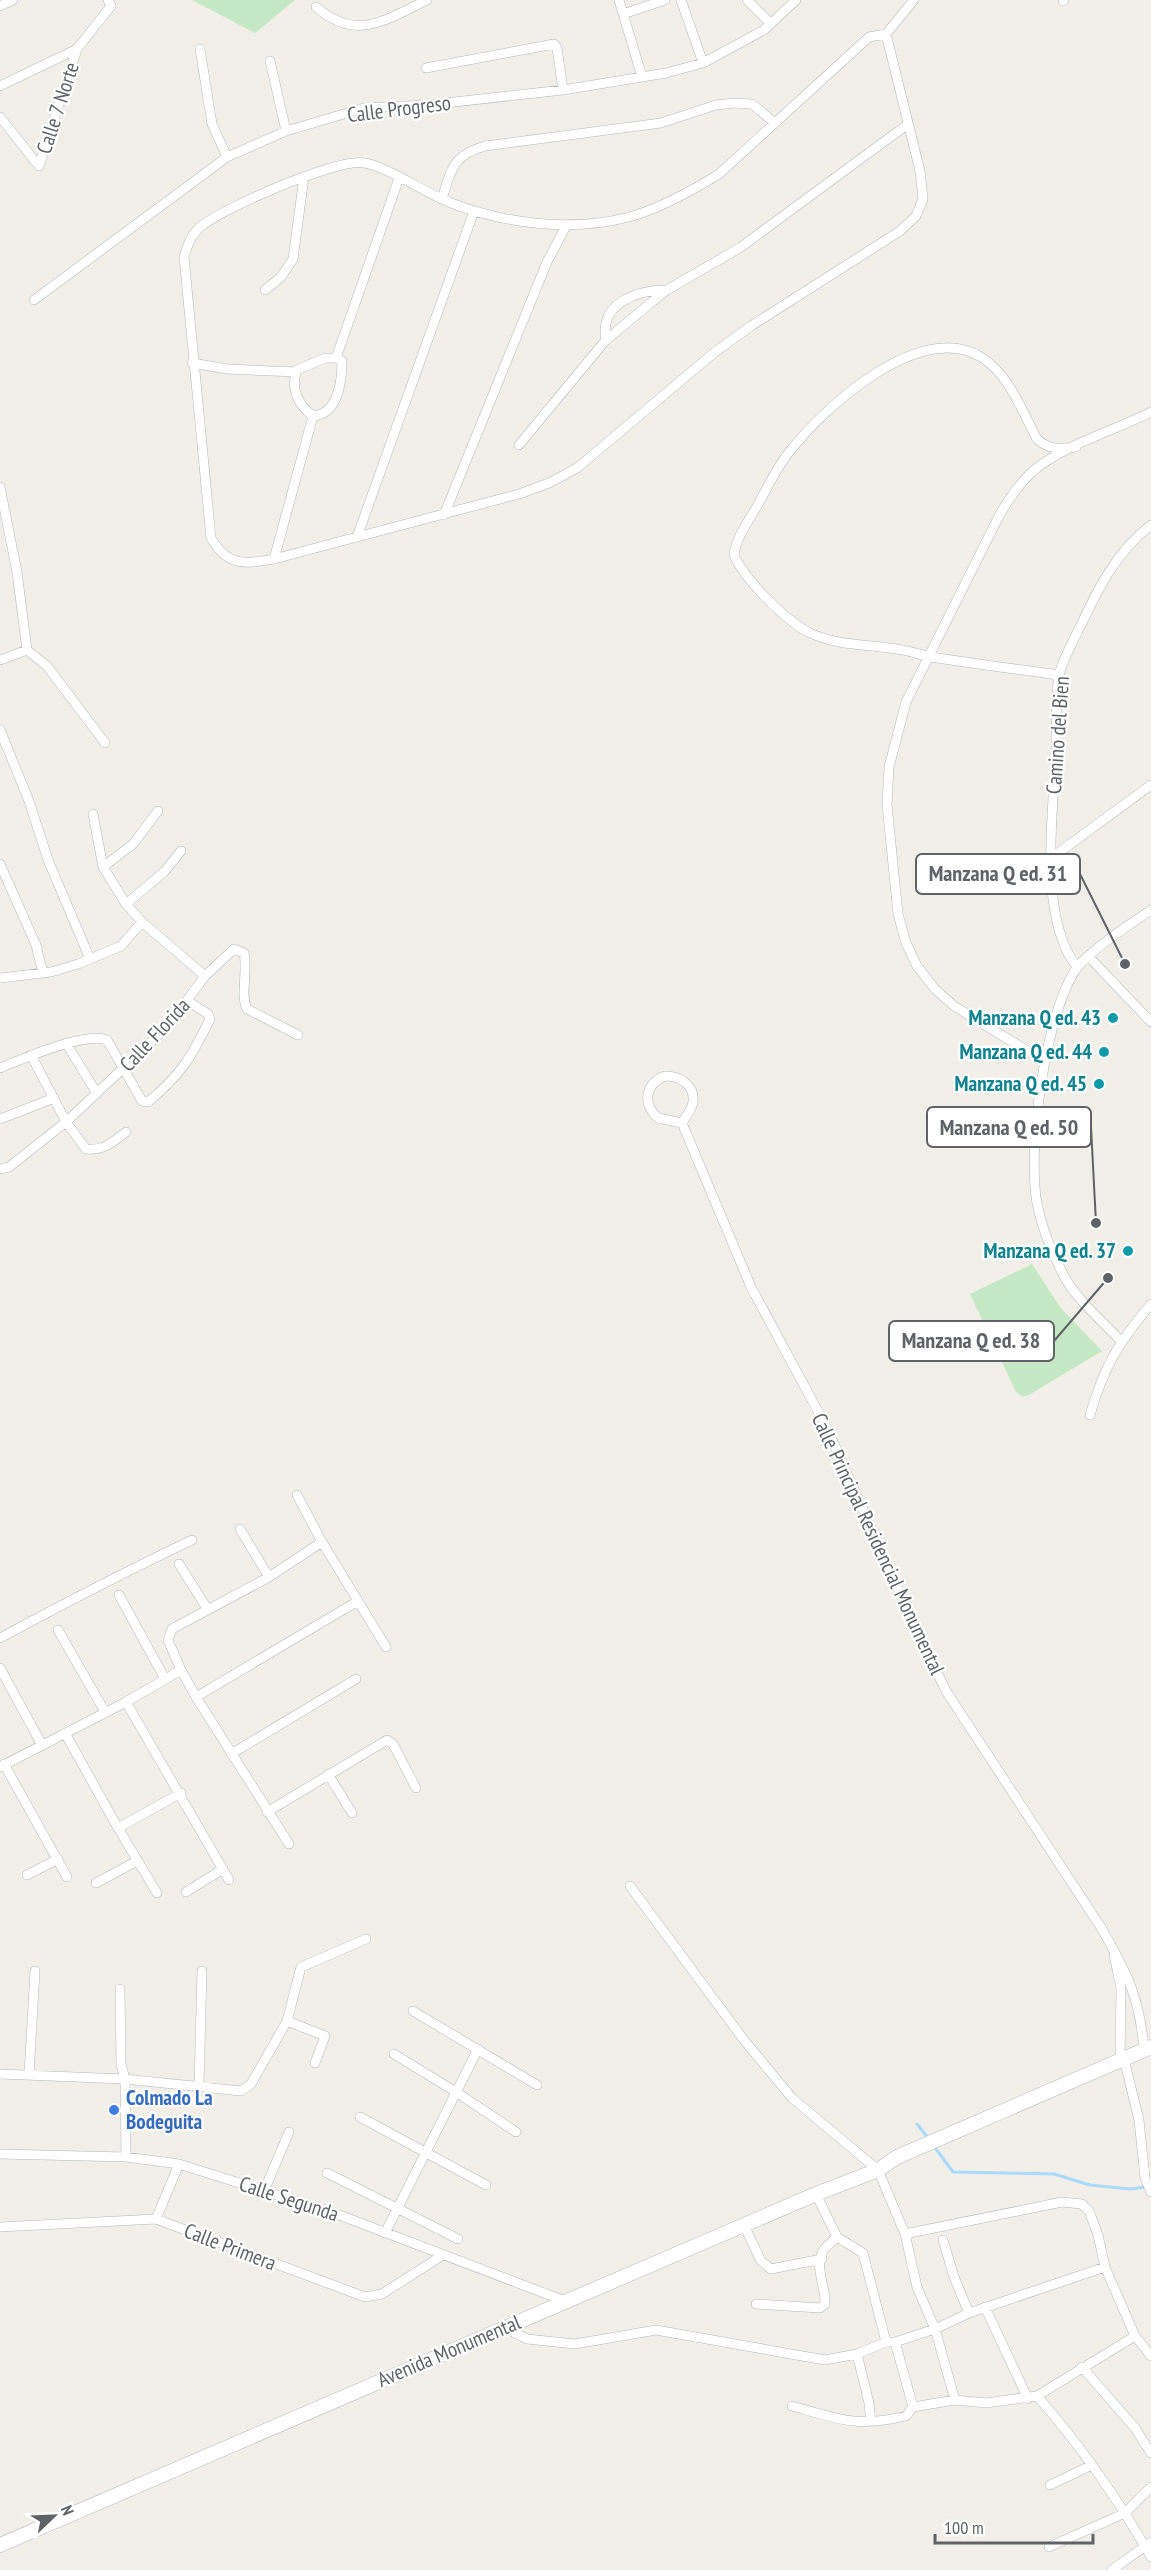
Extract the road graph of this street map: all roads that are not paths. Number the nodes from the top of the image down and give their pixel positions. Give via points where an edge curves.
1 (13, 0) edge
2 (427, 0) edge
3 (619, 0) edge
4 (665, 0) edge
5 (681, 0) edge
6 (747, 0) edge
7 (796, 0) edge
8 (914, 0) edge
9 (109, 3) edge
10 (0, 6) edge
11 (316, 7) dead end
12 (623, 14) junction
13 (771, 24) junction
14 (886, 34) junction
15 (77, 49) junction
16 (200, 49) dead end
17 (270, 61) dead end
18 (703, 63) junction
19 (426, 68) dead end
20 (642, 77) junction
21 (0, 86) edge
22 (563, 90) junction
23 (0, 117) edge
24 (775, 123) junction
25 (908, 124) junction
26 (286, 131) junction
27 (227, 157) junction
28 (304, 177) junction
29 (399, 178) junction
30 (442, 199) junction
31 (474, 211) junction
32 (566, 226) junction
33 (265, 290) dead end
34 (667, 290) junction
35 (34, 300) dead end
36 (606, 340) junction
37 (336, 358) junction
38 (192, 363) junction
39 (296, 372) junction
40 (1151, 412) edge
41 (313, 416) junction
42 (519, 445) dead end
43 (1076, 447) junction
44 (0, 487) edge
45 (444, 515) junction
46 (1151, 525) edge
47 (357, 537) junction
48 (274, 559) junction
49 (27, 650) junction
50 (928, 656) junction
51 (0, 660) edge
52 (1059, 675) junction
53 (0, 730) edge
54 (105, 742) dead end
55 (1151, 785) edge
56 (158, 811) dead end
57 (93, 814) dead end
58 (181, 851) dead end
59 (1050, 859) junction
60 (0, 864) edge
61 (103, 867) junction
62 (126, 904) junction
63 (1151, 910) edge
64 (142, 922) junction
65 (1089, 957) junction
66 (90, 959) junction
67 (1077, 967) junction
68 (43, 973) junction
69 (1, 976) edge
70 (205, 976) junction
71 (189, 1002) junction
72 (1151, 1022) edge
73 (298, 1035) dead end
74 (66, 1043) junction
75 (31, 1055) junction
76 (1044, 1061) junction
77 (0, 1068) edge
78 (124, 1069) junction
79 (96, 1092) junction
80 (54, 1098) junction
81 (0, 1119) edge
82 (66, 1122) junction
83 (682, 1123) junction
84 (126, 1132) dead end
85 (0, 1168) edge
86 (1151, 1304) edge
87 (1121, 1341) junction
88 (1090, 1415) dead end
89 (297, 1495) dead end
90 (240, 1529) dead end
91 (192, 1540) dead end
92 (322, 1542) junction
93 (179, 1564) dead end
94 (269, 1577) junction
95 (119, 1595) dead end
96 (358, 1601) junction
97 (208, 1610) junction
98 (58, 1630) dead end
99 (0, 1638) edge
100 (386, 1647) dead end
101 (0, 1668) edge
102 (181, 1670) junction
103 (165, 1679) junction
104 (356, 1679) dead end
105 (196, 1697) junction
106 (126, 1702) junction
107 (105, 1712) junction
108 (65, 1733) junction
109 (42, 1745) junction
110 (231, 1754) junction
111 (2, 1765) edge
112 (328, 1774) junction
113 (416, 1788) dead end
114 (181, 1793) junction
115 (267, 1812) junction
116 (352, 1813) dead end
117 (118, 1828) junction
118 (290, 1844) dead end
119 (58, 1859) junction
120 (137, 1861) junction
121 (223, 1869) junction
122 (27, 1875) dead end
123 (67, 1877) dead end
124 (229, 1880) dead end
125 (96, 1883) dead end
126 (630, 1886) dead end
127 (186, 1892) dead end
128 (157, 1893) dead end
129 (366, 1939) dead end
130 (1111, 1944) junction
131 (35, 1971) dead end
132 (202, 1971) dead end
133 (120, 1989) dead end
134 (413, 2011) dead end
135 (1122, 2012) junction
136 (1139, 2012) junction
137 (287, 2021) junction
138 (1147, 2048) edge
139 (478, 2049) junction
140 (394, 2054) dead end
141 (1122, 2060) junction
142 (315, 2063) dead end
143 (0, 2074) edge
144 (29, 2074) junction
145 (125, 2079) junction
146 (200, 2085) junction
147 (537, 2085) dead end
148 (456, 2091) junction
149 (360, 2117) dead end
150 (289, 2132) dead end
151 (516, 2132) dead end
152 (0, 2154) edge
153 (425, 2154) junction
154 (126, 2157) junction
155 (179, 2164) junction
156 (878, 2170) junction
157 (327, 2173) dead end
158 (486, 2185) dead end
159 (264, 2191) junction
160 (1151, 2193) edge
161 (816, 2194) junction
162 (397, 2207) junction
163 (156, 2219) junction
164 (744, 2225) junction
165 (0, 2227) edge
166 (385, 2233) junction
167 (905, 2234) junction
168 (837, 2237) junction
169 (458, 2239) dead end
170 (943, 2240) dead end
171 (443, 2255) junction
172 (822, 2259) junction
173 (1105, 2266) junction
174 (565, 2301) junction
175 (756, 2304) dead end
176 (985, 2307) junction
177 (969, 2313) junction
178 (505, 2328) junction
179 (935, 2329) junction
180 (1135, 2336) junction
181 (890, 2342) junction
182 (856, 2354) junction
183 (1151, 2356) edge
184 (1082, 2367) junction
185 (1032, 2397) junction
186 (955, 2400) junction
187 (792, 2406) dead end
188 (913, 2407) junction
189 (871, 2422) junction
190 (1151, 2453) edge
191 (1092, 2465) junction
192 (1050, 2485) dead end
193 (1151, 2487) edge
194 (1125, 2513) junction
195 (1148, 2544) edge
196 (0, 2545) edge
197 (1048, 2547) dead end
198 (1151, 2557) edge
199 (1112, 2570) edge

1 - 10 street
2 - 11 street via 369,25 350,26 330,19
3 - 12 street
4 - 12 street
5 - 18 street
6 - 13 street
7 - 13 street, Calle Progreso
8 - 14 street
9 - 15 street
12 - 20 street
13 - 18 street, Calle Progreso
14 - 24 street via 869,37
14 - 25 street
15 - 21 street
15 - 23 street, Calle 7 Norte via 39,166
16 - 27 street via 211,117
17 - 26 street
18 - 20 street, Calle Progreso
19 - 22 street via 554,44
20 - 22 street, Calle Progreso
22 - 26 street, Calle Progreso via 364,108
24 - 30 street via 752,104 735,103 716,105 661,123 485,146 459,157
24 - 32 street via 719,174 691,191 630,217
25 - 34 street via 741,247
25 - 45 street via 923,199 916,216 900,231 733,339 577,468 519,494
26 - 27 street, Calle Progreso
27 - 35 street, Calle Progreso
28 - 29 street via 347,163 364,162
28 - 33 street via 293,259 281,277
28 - 38 street via 213,218 190,240 184,257
29 - 30 street
29 - 37 street
30 - 31 street
31 - 32 street
31 - 47 street
32 - 45 street via 547,262
34 - 36 street
34 - 36 street via 632,294 622,302 607,321
36 - 42 street
37 - 39 street via 325,358
37 - 41 street via 342,361 336,398 322,416
38 - 39 street
38 - 48 street via 210,538 219,552 230,559 246,564
39 - 41 street via 294,388 304,409
40 - 43 street
41 - 48 street
43 - 50 street via 1034,470 1012,493
43 - 50 street via 1044,445 995,368 980,356 947,350 899,359 860,383 832,406 777,468 735,545 734,555 745,573 786,615 809,632 832,641
44 - 49 street
45 - 47 street
46 - 52 street, Camino del Bien via 1115,562
47 - 48 street
49 - 51 street
49 - 54 street via 47,666
50 - 52 street
50 - 76 street via 906,702 889,767 891,852 898,914 906,943 917,966 954,1006
52 - 59 street, Camino del Bien
53 - 66 street
55 - 59 street
56 - 61 street via 133,844
57 - 61 street
58 - 62 street via 164,872
59 - 67 street, Camino del Bien via 1063,946
60 - 68 street via 36,945
61 - 62 street
62 - 64 street
63 - 65 street
64 - 66 street via 121,946
64 - 70 street
65 - 67 street
65 - 72 street
66 - 68 street
67 - 76 street via 1064,992
68 - 69 street
70 - 71 street, Calle Florida
70 - 73 street, Calle Florida via 234,949 244,953 247,978 243,1000 247,1009
71 - 78 street, Calle Florida
71 - 78 street via 210,1019 187,1064 171,1083 148,1102 142,1101
74 - 75 street
74 - 78 street via 101,1037 107,1040
74 - 79 street
75 - 77 street
75 - 80 street
76 - 87 street via 1035,1175 1037,1202 1066,1278
78 - 79 street, Calle Florida
79 - 82 street, Calle Florida
80 - 81 street
80 - 82 street
82 - 84 street via 86,1149 111,1144
82 - 85 street, Calle Florida via 9,1167
83 - 83 street via 693,1102 690,1088 679,1078 658,1079 648,1091 648,1106 658,1118
83 - 130 street, Calle Principal Residencial Monumental via 751,1287 827,1428 946,1691
86 - 87 street
87 - 88 street via 1103,1376
89 - 92 street
90 - 94 street
91 - 99 street
92 - 94 street
92 - 96 street
93 - 97 street
94 - 97 street
95 - 103 street
96 - 100 street
96 - 105 street
97 - 102 street via 168,1634
98 - 107 street
101 - 109 street
102 - 103 street
102 - 105 street
103 - 106 street
104 - 110 street
105 - 110 street
106 - 107 street
106 - 114 street
107 - 108 street
108 - 109 street
108 - 117 street
109 - 111 street
110 - 115 street
111 - 119 street
112 - 113 street via 387,1740 393,1744
112 - 115 street
112 - 116 street
114 - 117 street
114 - 121 street
115 - 118 street
117 - 120 street
119 - 122 street
119 - 123 street
120 - 125 street
120 - 128 street
121 - 124 street
121 - 127 street
126 - 156 street via 792,2098
129 - 137 street via 301,1967
130 - 135 street, Calle Principal Residencial Monumental
130 - 136 street, Calle Principal Residencial Monumental via 1133,1986
131 - 144 street
132 - 146 street
133 - 145 street via 121,2064
134 - 139 street
135 - 136 street
135 - 141 street, Calle Principal Residencial Monumental
136 - 138 street, Calle Principal Residencial Monumental
137 - 142 street via 325,2036
137 - 146 street via 246,2089
138 - 141 main road
139 - 147 street
139 - 148 street
140 - 148 street
141 - 156 main road, Avenida Monumental via 897,2157
141 - 160 street, Calle Principal Residencial Monumental via 1139,2120 1145,2178
143 - 144 street
144 - 145 street
145 - 146 street
145 - 154 street
148 - 151 street
148 - 153 street
149 - 153 street
150 - 159 street
152 - 154 street, Calle Segunda
153 - 158 street
153 - 162 street
154 - 155 street, Calle Segunda
155 - 159 street, Calle Segunda
155 - 163 street
156 - 161 main road, Avenida Monumental
156 - 167 street
157 - 162 street
159 - 166 street, Calle Segunda
161 - 164 main road, Avenida Monumental
161 - 168 street
162 - 166 street
162 - 169 street
163 - 165 street, Calle Primera
163 - 171 street, Calle Primera via 365,2297 382,2294
164 - 172 street via 761,2261 771,2269
164 - 174 main road, Avenida Monumental
166 - 171 street, Calle Segunda
167 - 173 street via 1062,2202 1082,2204 1089,2211 1098,2235
167 - 179 street via 917,2287
168 - 172 street via 823,2252
168 - 181 street via 863,2253
170 - 177 street
171 - 174 street, Calle Segunda
172 - 175 street via 820,2273 826,2296 820,2308
173 - 176 street
173 - 180 street
174 - 178 main road, Avenida Monumental
176 - 177 street
176 - 185 street
177 - 179 street
178 - 182 street via 527,2339 575,2344 656,2330 825,2361
178 - 196 main road, Avenida Monumental
179 - 181 street
179 - 186 street
180 - 183 street
180 - 184 street
181 - 182 street
181 - 188 street
182 - 189 street
184 - 185 street
184 - 190 street via 1135,2428
185 - 186 street via 986,2403
185 - 191 street via 1076,2440
186 - 188 street
187 - 189 street via 849,2422
188 - 189 street via 906,2416
191 - 192 street
191 - 194 street
193 - 194 street
194 - 195 street
194 - 197 street
195 - 198 street
195 - 199 street

